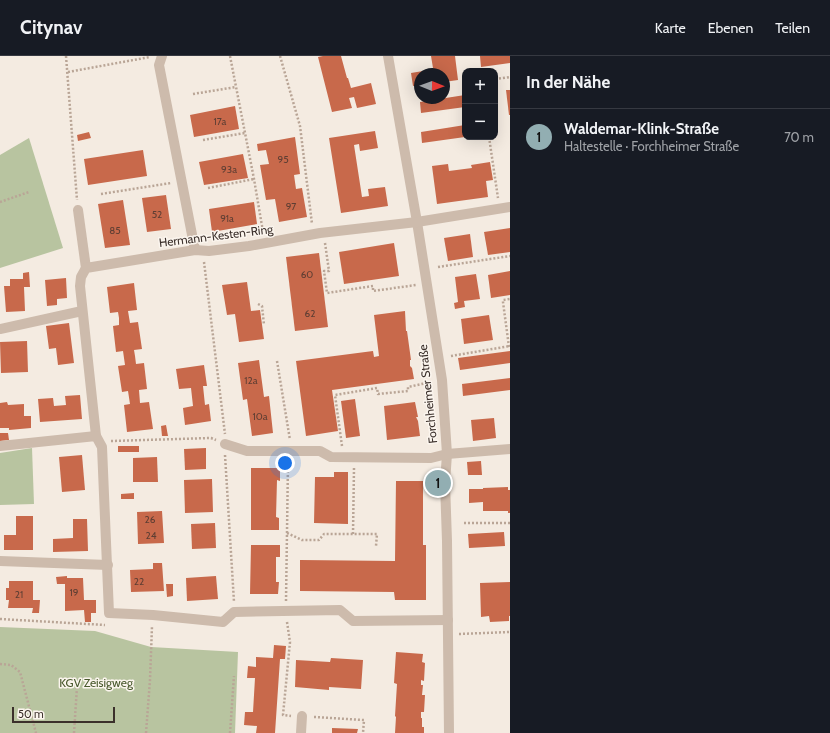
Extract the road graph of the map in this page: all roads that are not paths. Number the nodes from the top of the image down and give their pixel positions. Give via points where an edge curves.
1 (162, 56) edge
2 (388, 56) edge
3 (505, 208) edge
4 (78, 210) road end
5 (417, 222) junction
6 (199, 250) junction
7 (86, 268) junction
8 (82, 310) junction
9 (0, 329) edge
10 (97, 439) junction
11 (225, 444) road end
12 (0, 446) edge
13 (510, 449) edge
14 (447, 454) junction
15 (0, 561) edge
16 (108, 565) junction
17 (448, 620) junction
18 (302, 716) road end
19 (301, 733) edge
20 (449, 733) edge

1 - 6 street via 159,65 182,182
2 - 5 street, Forchheimer Straße
3 - 5 street, Hermann-Kesten-Ring
4 - 7 street
5 - 6 street, Hermann-Kesten-Ring via 319,233 209,252
5 - 14 street, Forchheimer Straße via 442,380
6 - 7 street, Hermann-Kesten-Ring
7 - 8 street via 80,286
8 - 9 street
8 - 10 street
10 - 12 street
10 - 16 street via 102,447
11 - 14 street via 247,451 320,451 330,457 431,458
13 - 14 street
14 - 17 street, Forchheimer Straße via 445,483
15 - 16 street
16 - 17 street via 109,614 153,615 223,622 234,612 340,610 353,621
17 - 20 street, Forchheimer Straße
18 - 19 street

